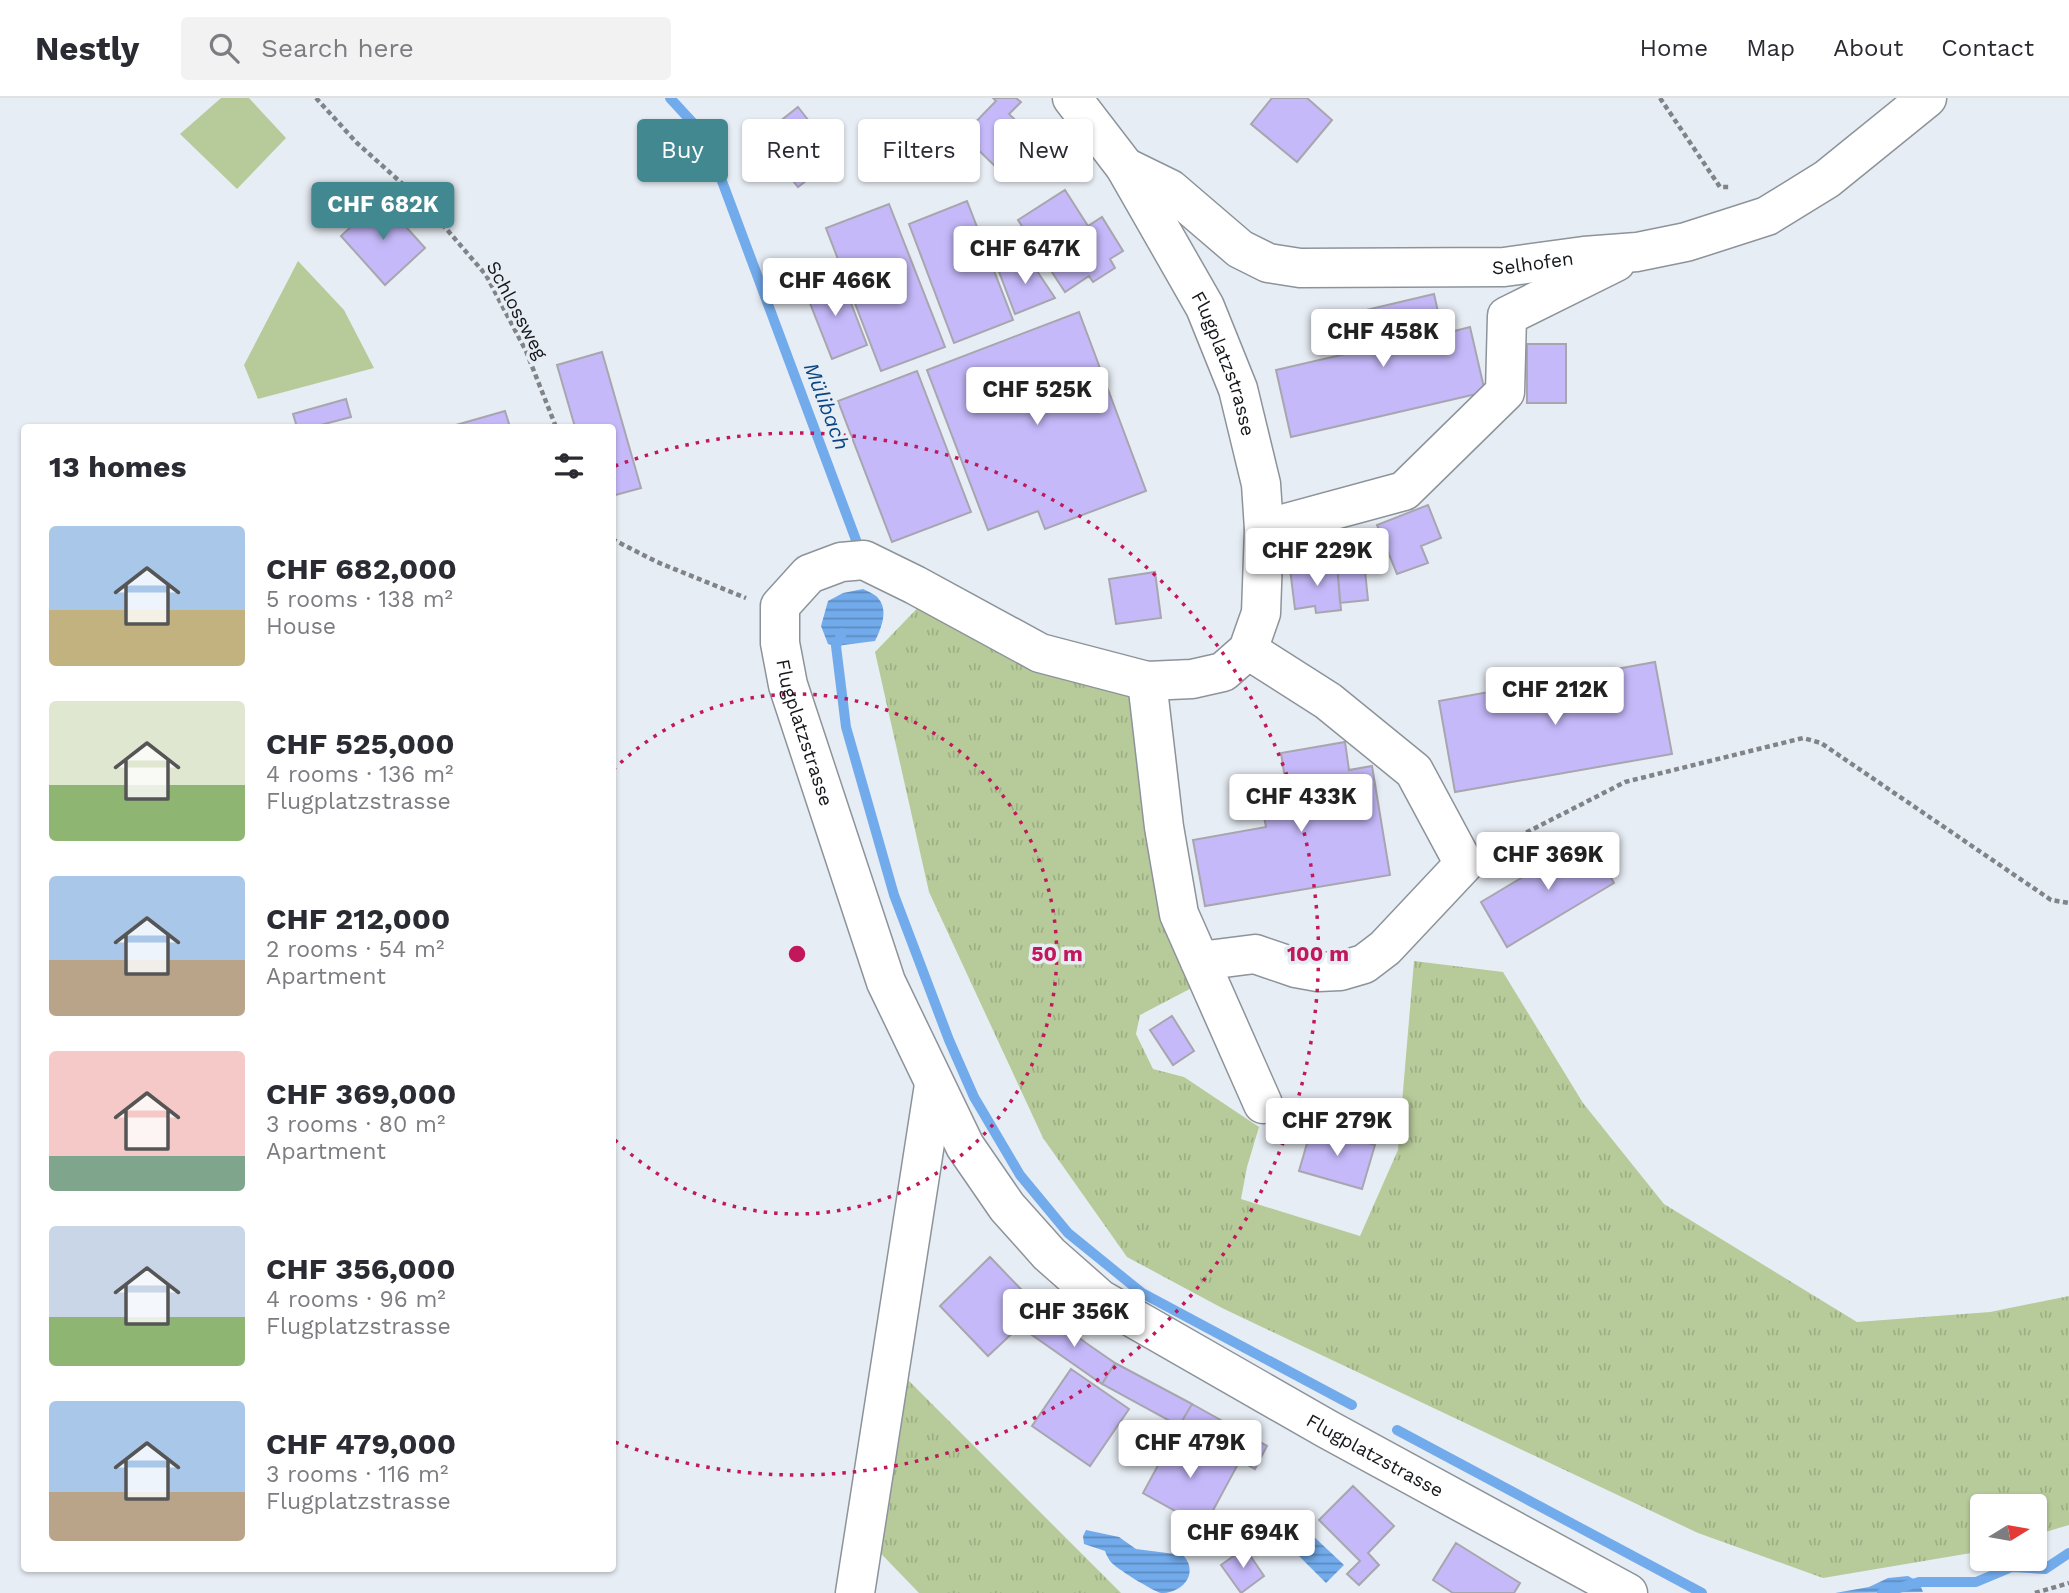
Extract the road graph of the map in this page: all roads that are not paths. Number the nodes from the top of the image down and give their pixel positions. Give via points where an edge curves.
1 (1072, 98) edge
2 (1927, 98) edge
3 (1125, 167) junction
4 (1637, 252) junction
5 (1264, 529) junction
6 (1248, 650) junction
7 (1147, 681) junction
8 (1200, 961) junction
9 (934, 1085) junction
10 (1263, 1104) dead end
11 (1575, 1581) edge
12 (864, 1586) edge
13 (1628, 1593) edge

1 - 3 street, Flugplatzstrasse
2 - 4 street, Selhofen via 1827,179 1767,216
3 - 4 street, Selhofen via 1170,189 1240,249 1268,262 1300,268 1504,267
3 - 5 street, Flugplatzstrasse via 1205,307 1238,389 1261,484
4 - 5 street via 1507,316 1505,392 1404,491
5 - 6 street, Flugplatzstrasse via 1261,613
6 - 7 street via 1223,671 1192,679
6 - 8 street via 1328,701 1415,771 1464,864 1385,948 1364,964 1318,972 1255,954
7 - 8 street via 1179,915
7 - 9 street, Flugplatzstrasse via 1040,653 864,560 841,562 809,574 779,606 788,685 886,982
8 - 10 street
9 - 11 street, Flugplatzstrasse via 965,1146 1007,1207 1049,1254 1100,1299 1327,1429
9 - 12 street
11 - 13 street, Flugplatzstrasse

